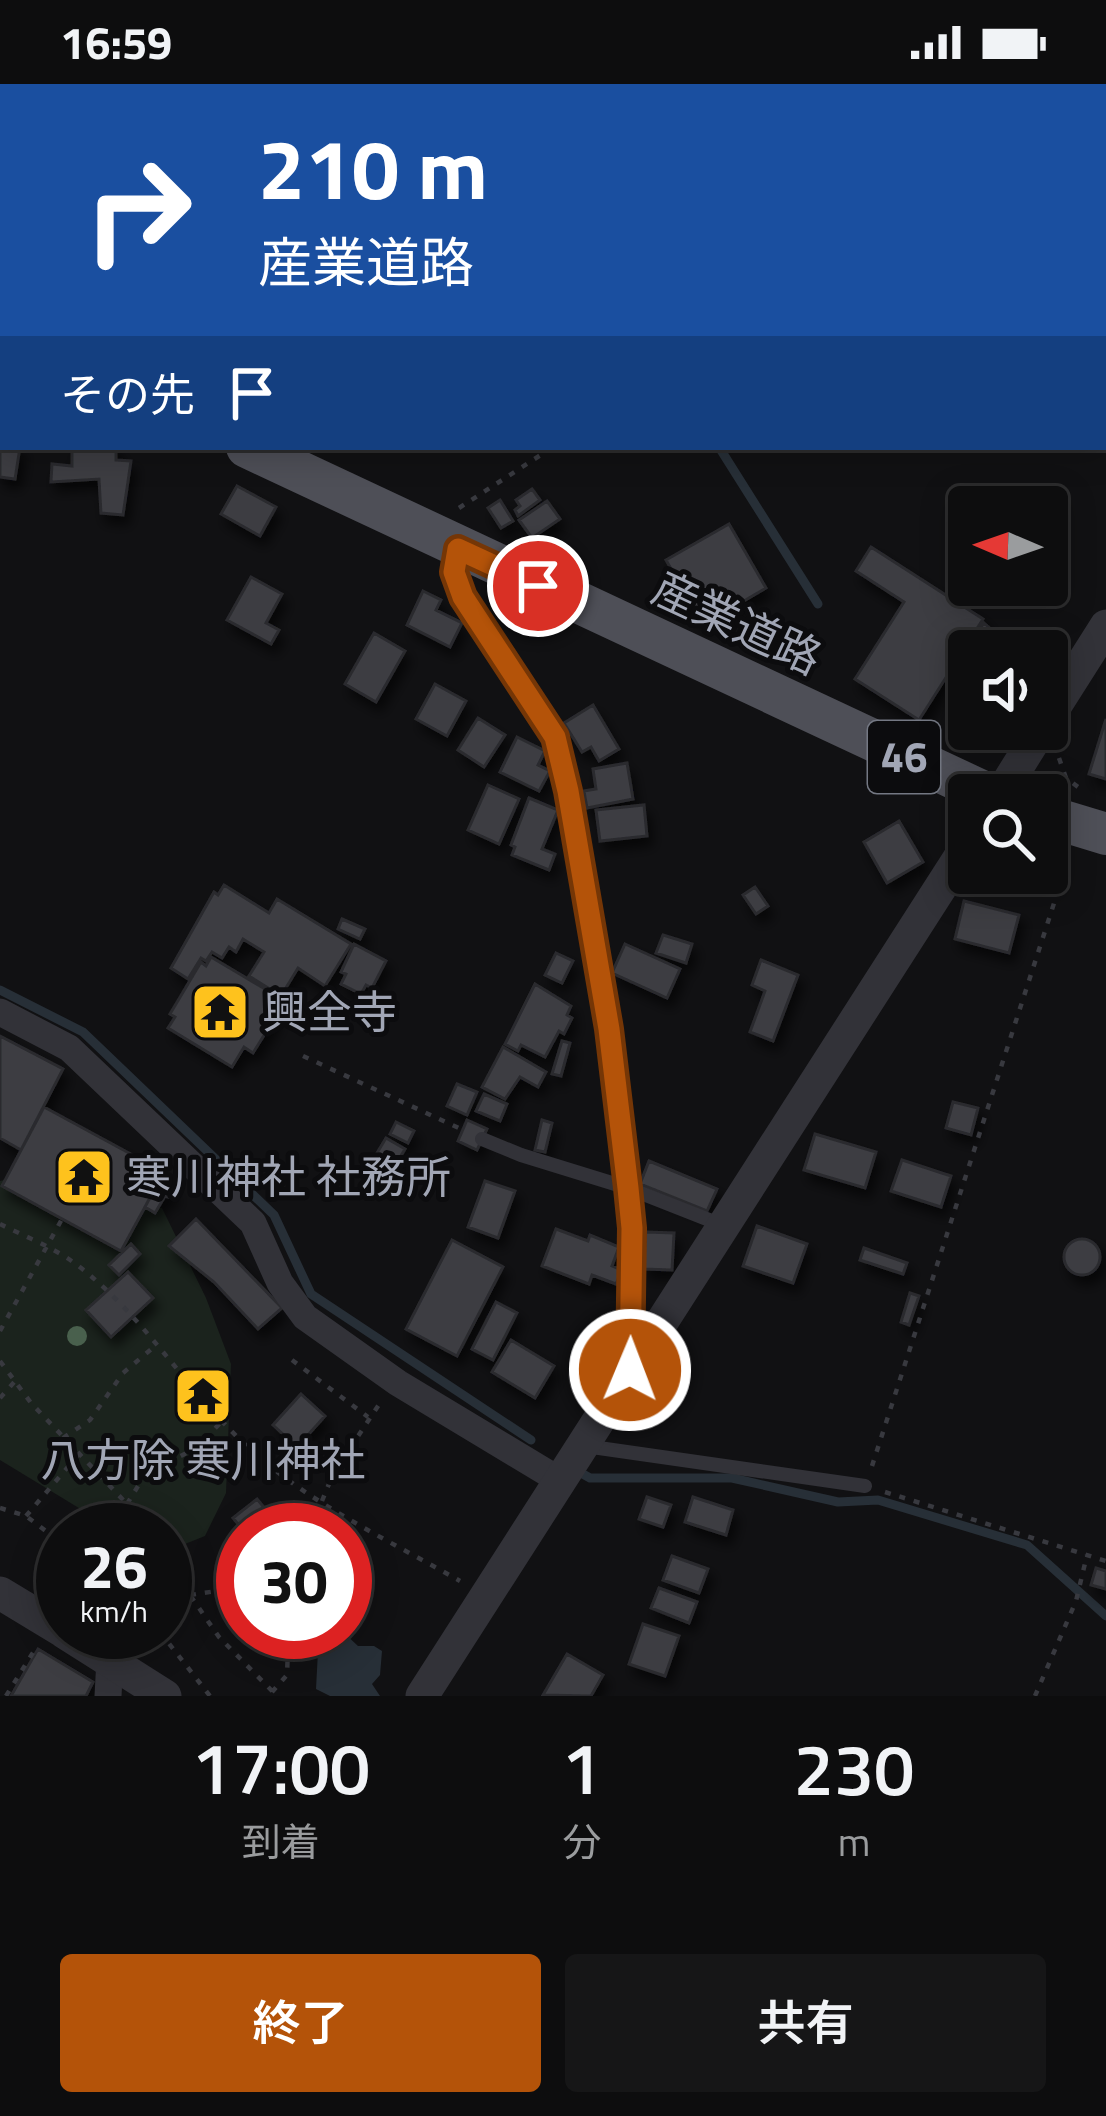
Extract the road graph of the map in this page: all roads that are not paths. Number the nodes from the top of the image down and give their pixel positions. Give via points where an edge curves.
1 (253, 450) edge
2 (442, 541) junction
3 (1106, 626) edge
4 (1068, 686) edge
5 (1042, 750) edge
6 (1020, 774) edge
7 (948, 776) edge
8 (948, 875) edge
9 (0, 1012) edge
10 (482, 1139) dead end
11 (628, 1188) junction
12 (722, 1225) junction
13 (630, 1370) junction
14 (582, 1446) junction
15 (559, 1480) junction
16 (865, 1486) road end
17 (0, 1593) edge
18 (36, 1622) edge
19 (110, 1659) joint
20 (108, 1696) edge
21 (165, 1696) edge
22 (422, 1696) edge

1 - 2 main road, 産業道路 / 46
2 - 7 main road, 産業道路 / 46
2 - 11 street via 463,597 555,737 609,1029
3 - 4 street
5 - 6 street
8 - 12 street
9 - 15 street via 69,1048 254,1223 305,1317
10 - 11 lane
11 - 12 lane
11 - 13 street
12 - 13 street
13 - 14 street
14 - 15 street
14 - 16 lane
15 - 22 street
17 - 18 street
19 - 20 street
19 - 21 street

